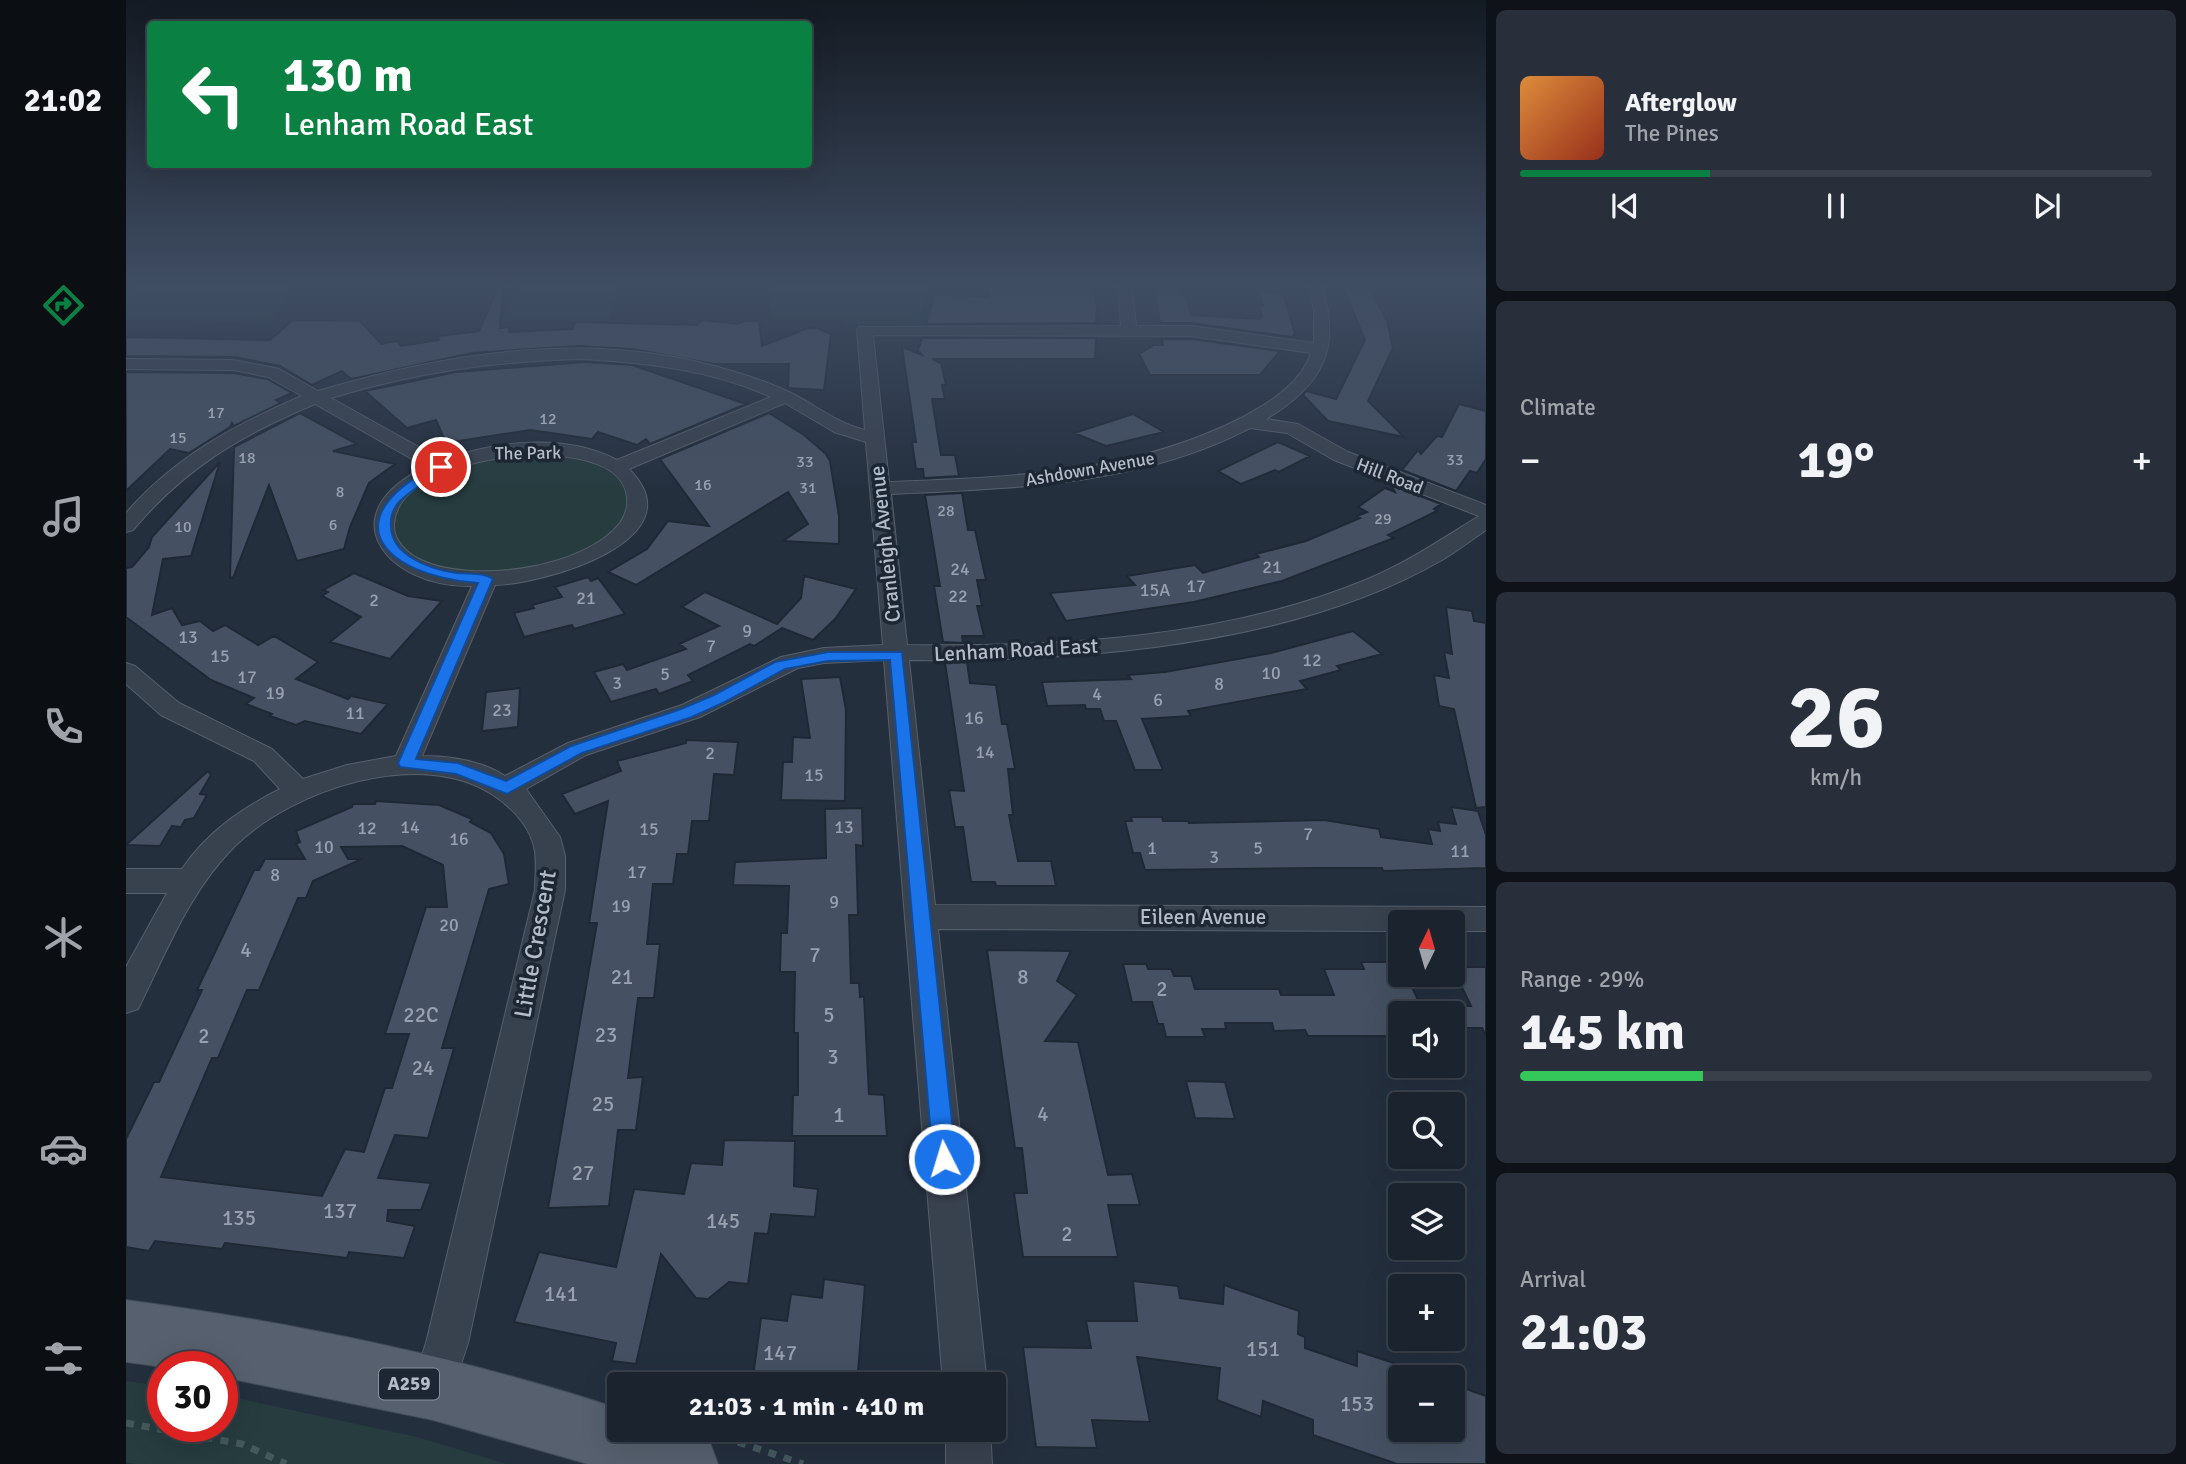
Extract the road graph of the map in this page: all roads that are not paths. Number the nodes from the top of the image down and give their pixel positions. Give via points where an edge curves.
1 (528, 355) edge
2 (620, 355) edge
3 (867, 355) edge
4 (1318, 355) edge
5 (126, 364) edge
6 (786, 397) junction
7 (319, 398) junction
8 (1280, 402) junction
9 (1248, 422) junction
10 (1299, 431) junction
11 (874, 437) junction
12 (441, 467) junction
13 (616, 468) junction
14 (880, 488) junction
15 (1486, 512) edge
16 (1486, 521) edge
17 (126, 526) edge
18 (1486, 540) edge
19 (1457, 541) junction
20 (486, 579) junction
21 (897, 655) junction
22 (126, 671) edge
23 (406, 763) junction
24 (507, 788) junction
25 (298, 791) junction
26 (126, 881) edge
27 (191, 881) junction
28 (920, 917) junction
29 (1486, 919) edge
30 (126, 999) edge
31 (126, 1331) edge
32 (964, 1372) edge
33 (433, 1388) junction
34 (968, 1442) edge
35 (700, 1449) edge
36 (969, 1464) edge

1 - 7 street via 383,377
2 - 6 street via 726,374
3 - 11 street, Cranleigh Avenue
4 - 8 street, Ashdown Avenue via 1310,373
5 - 7 street via 255,368
6 - 11 street via 855,433
6 - 13 street
7 - 12 street
7 - 17 street via 262,420 204,452 154,493
8 - 9 street, Ashdown Avenue
8 - 10 street, Hill Road
9 - 10 street, Hill Road
9 - 14 street, Ashdown Avenue via 1172,454 1089,473 1020,482
10 - 15 street, Hill Road via 1341,456
11 - 14 street, Cranleigh Avenue
12 - 13 street, The Park via 489,453 530,449 579,454
12 - 20 street, The Park via 392,502 384,519 385,536 402,558 424,569
13 - 20 street, The Park via 629,480 638,501 630,524 615,540 559,568
14 - 21 street, Cranleigh Avenue
16 - 19 street, Lenham Road East
18 - 19 street
19 - 21 street, Lenham Road East via 1369,585 1293,611 1207,631 1078,648
20 - 23 street
21 - 24 street, Lenham Road East via 828,656 780,666 686,713 576,750
21 - 28 street, Cranleigh Avenue
22 - 25 street via 170,709 263,755
23 - 24 street, Little Crescent via 458,769
23 - 25 street, Little Crescent via 361,770
24 - 33 street, Little Crescent via 535,817 547,839 550,890
25 - 27 street, Little Crescent via 234,831
26 - 27 street
27 - 30 street, Little Crescent
28 - 29 street, Eileen Avenue
28 - 32 street, Cranleigh Avenue
31 - 33 main road, A259 via 194,1340
33 - 35 main road, A259 via 563,1423
34 - 36 street

